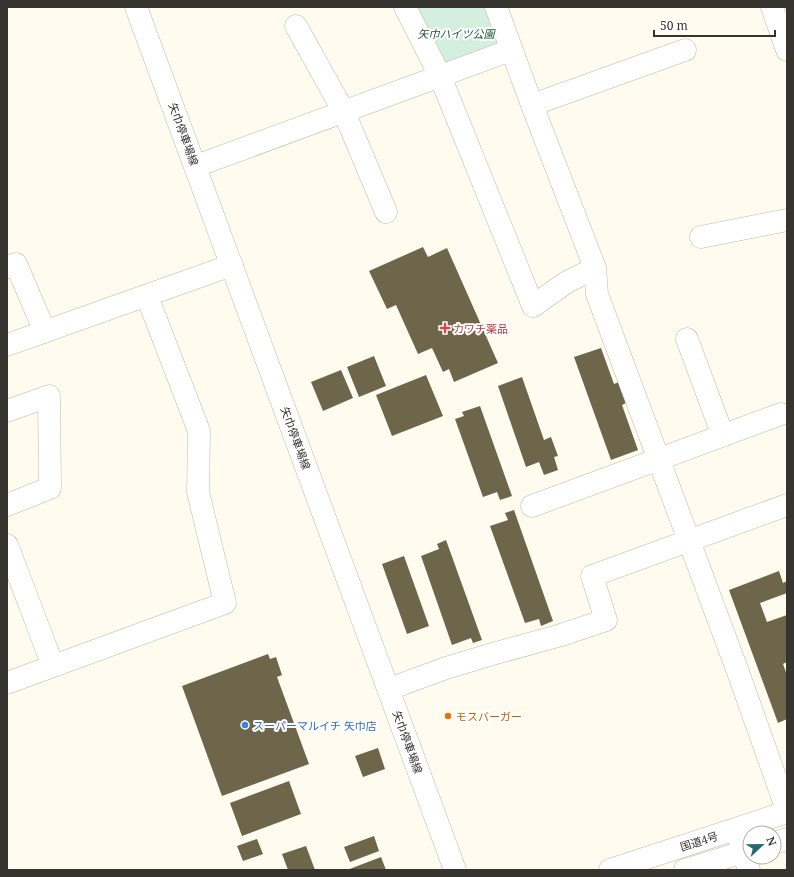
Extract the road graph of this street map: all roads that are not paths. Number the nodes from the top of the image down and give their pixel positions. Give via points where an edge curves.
1 (136, 7) edge
2 (405, 7) edge
3 (496, 7) edge
4 (772, 7) edge
5 (296, 26) dead end
6 (511, 50) junction
7 (685, 50) dead end
8 (787, 50) edge
9 (440, 76) junction
10 (532, 105) junction
11 (344, 112) junction
12 (196, 166) junction
13 (386, 212) dead end
14 (787, 220) edge
15 (702, 237) dead end
16 (232, 264) junction
17 (7, 267) edge
18 (595, 268) junction
19 (147, 296) junction
20 (44, 332) junction
21 (687, 339) dead end
22 (7, 345) edge
23 (7, 411) edge
24 (780, 414) dead end
25 (722, 436) junction
26 (659, 459) junction
27 (7, 504) edge
28 (787, 505) edge
29 (532, 506) dead end
30 (689, 540) junction
31 (7, 545) edge
32 (15, 591) edge
33 (54, 666) junction
34 (7, 683) edge
35 (388, 690) junction
36 (787, 811) edge
37 (736, 829) junction
38 (742, 845) edge
39 (742, 859) edge
40 (455, 870) edge
41 (610, 870) edge
42 (685, 870) edge

1 - 12 main road, 矢巾停車場線
2 - 9 main road
3 - 6 main road
4 - 8 main road
5 - 11 main road
6 - 9 main road
6 - 10 main road
7 - 10 main road
9 - 11 main road
9 - 18 main road via 533,306 568,282
10 - 18 main road
11 - 12 main road
11 - 13 main road
12 - 16 main road, 矢巾停車場線
14 - 15 main road
16 - 19 main road
16 - 35 main road, 矢巾停車場線
17 - 20 main road via 16,264
18 - 26 main road via 597,294
19 - 20 main road
19 - 33 main road via 199,431 198,492 225,603
20 - 22 main road
21 - 25 main road
23 - 27 main road via 49,396 50,488
24 - 25 main road
25 - 26 main road
26 - 29 main road
26 - 30 main road
28 - 30 main road
30 - 35 main road via 592,576 606,620 446,668
30 - 36 main road
31 - 32 main road
32 - 33 main road
33 - 34 main road
35 - 40 main road, 矢巾停車場線
36 - 37 main road, 国道4号
37 - 38 main road
37 - 41 main road, 国道4号
39 - 42 main road

